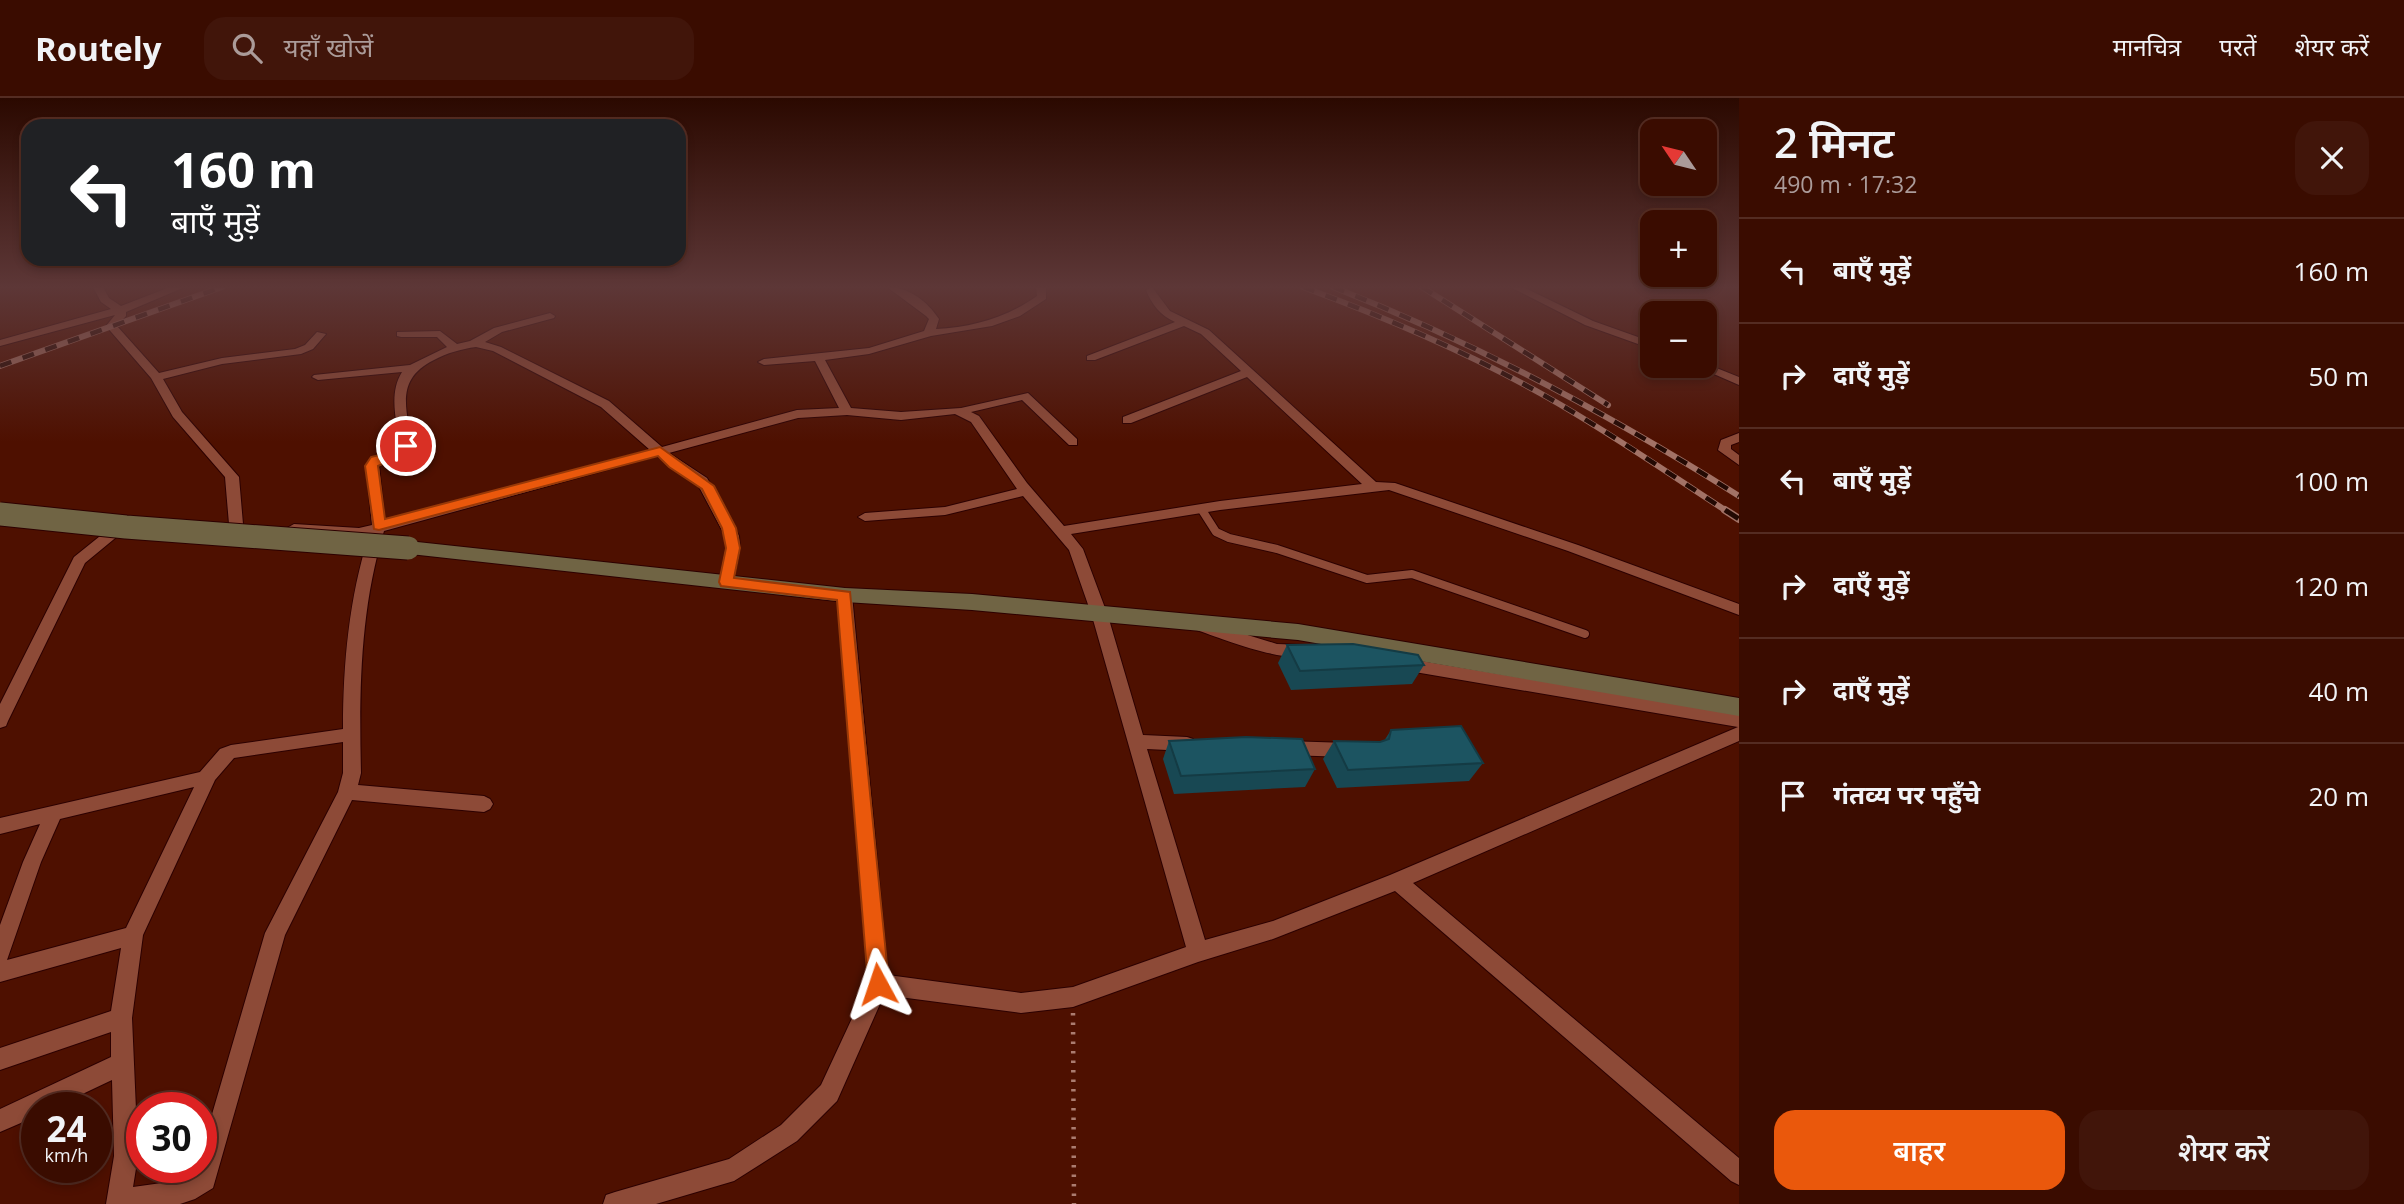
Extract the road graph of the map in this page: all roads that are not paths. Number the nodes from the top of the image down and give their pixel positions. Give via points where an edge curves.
1 (122, 339) edge
2 (317, 339) edge
3 (443, 339) edge
4 (483, 339) edge
5 (914, 339) edge
6 (1142, 339) edge
7 (1212, 339) edge
8 (473, 344) junction
9 (454, 348) junction
10 (818, 357) junction
11 (1091, 358) dead end
12 (764, 362) dead end
13 (413, 368) junction
14 (1717, 372) edge
15 (1247, 373) junction
16 (156, 377) junction
17 (318, 377) dead end
18 (1739, 381) edge
19 (847, 411) junction
20 (962, 411) junction
21 (1128, 420) dead end
22 (1739, 438) edge
23 (1073, 442) dead end
24 (660, 451) junction
25 (1739, 461) edge
26 (1371, 485) junction
27 (1026, 491) junction
28 (1201, 508) junction
29 (0, 514) edge
30 (93, 514) dead end
31 (865, 517) dead end
32 (236, 524) junction
33 (379, 526) junction
34 (120, 527) junction
35 (1060, 531) junction
36 (726, 582) junction
37 (845, 596) junction
38 (1739, 610) edge
39 (1100, 615) junction
40 (1196, 623) junction
41 (1585, 634) dead end
42 (1739, 707) edge
43 (0, 721) edge
44 (1739, 721) edge
45 (353, 734) junction
46 (1739, 734) edge
47 (1137, 742) junction
48 (1205, 745) edge
49 (1273, 747) edge
50 (1369, 751) edge
51 (208, 776) junction
52 (347, 792) junction
53 (484, 804) dead end
54 (54, 813) junction
55 (0, 826) edge
56 (1397, 880) junction
57 (133, 934) junction
58 (1198, 952) junction
59 (0, 954) edge
60 (0, 972) edge
61 (878, 984) junction
62 (121, 1018) junction
63 (0, 1059) edge
64 (124, 1063) junction
65 (0, 1121) edge
66 (1739, 1173) edge
67 (118, 1203) edge
68 (615, 1204) edge

1 - 16 street
2 - 16 street via 297,352 222,361
3 - 9 street
4 - 8 street
5 - 10 street
6 - 11 street
7 - 15 street
8 - 9 street
8 - 24 street via 497,349 604,404
9 - 13 street
10 - 12 street
10 - 19 street
13 - 17 street
13 - 33 street via 400,393 406,446 372,466
14 - 18 street
15 - 21 street
15 - 26 street
16 - 32 street via 177,414 232,477
19 - 20 street via 901,416
19 - 24 street via 772,418
20 - 23 street via 1024,396
20 - 27 street via 975,419
22 - 25 street via 1725,443 1724,450
24 - 33 street
24 - 36 street via 707,486 729,528 733,548
26 - 28 street
26 - 38 street via 1405,490
27 - 31 street via 956,509
27 - 35 street
28 - 35 street
28 - 41 lane via 1216,532 1229,538 1367,579 1412,574
29 - 34 street, bridge
30 - 32 street
32 - 33 street via 359,533
33 - 45 street via 357,617
34 - 36 street, bridge via 408,548
34 - 43 street via 79,560
35 - 39 street via 1076,550
36 - 37 street
37 - 39 street
37 - 61 street
39 - 40 street
39 - 47 street
40 - 42 street via 1354,640
40 - 44 street via 1277,650 1343,654
45 - 51 street via 231,752
45 - 52 street via 354,765
46 - 56 street
47 - 48 street
47 - 58 street
49 - 50 street
51 - 54 street
51 - 57 street
52 - 53 street
52 - 67 street via 275,933 205,1180 187,1191
54 - 55 street
54 - 59 street
56 - 58 street via 1273,930
56 - 66 street
57 - 60 street
57 - 62 street
58 - 61 street via 1073,997 1021,1003
61 - 68 street via 829,1093 789,1133 734,1169
62 - 63 street
62 - 64 street
64 - 65 street
64 - 67 street via 126,1156

